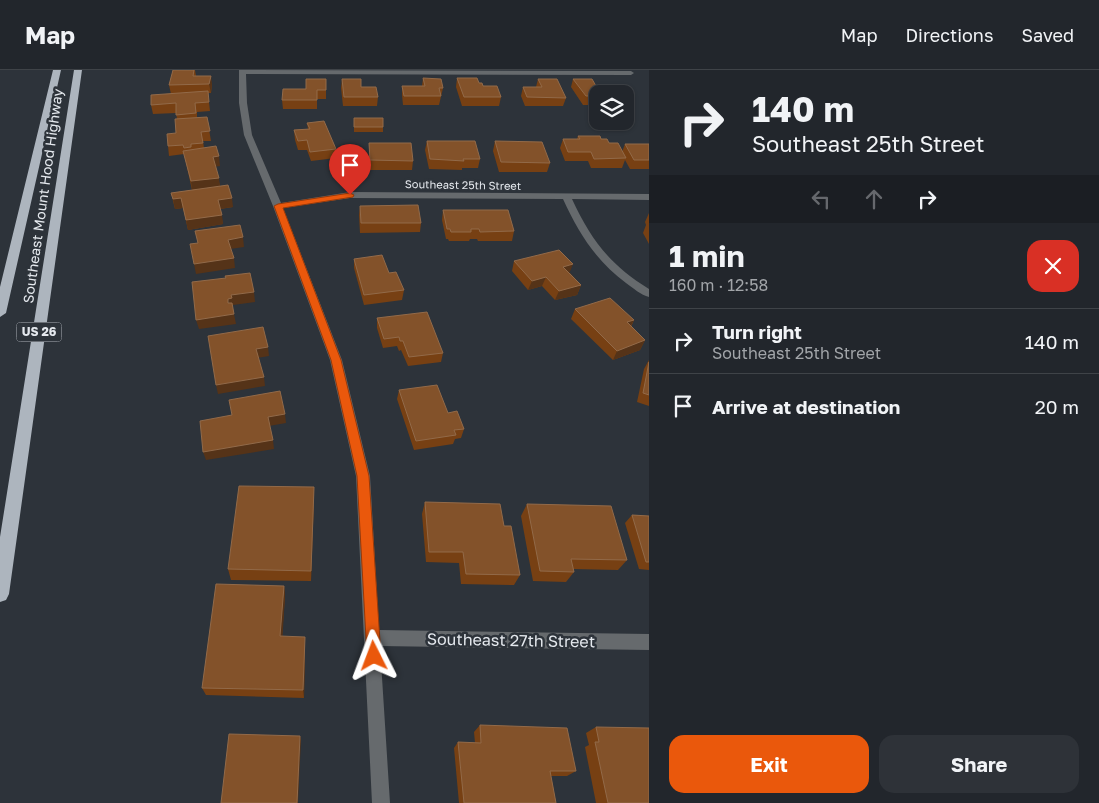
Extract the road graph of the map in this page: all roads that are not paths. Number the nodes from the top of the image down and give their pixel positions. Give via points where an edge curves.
1 (57, 70) edge
2 (78, 70) edge
3 (242, 71) edge
4 (631, 73) dead end
5 (649, 197) edge
6 (567, 198) junction
7 (278, 206) junction
8 (649, 294) edge
9 (0, 313) edge
10 (0, 594) edge
11 (373, 638) junction
12 (649, 642) edge
13 (381, 803) edge

1 - 9 highway, Southeast Mount Hood Highway / US 26
2 - 10 highway, Southeast Mount Hood Highway / US 26
3 - 4 street
3 - 7 street via 248,135
5 - 6 street, Southeast 25th Street
6 - 7 street, Southeast 25th Street via 350,195
6 - 8 street via 590,244 620,274
7 - 11 street via 336,360 363,476
11 - 12 street, Southeast 27th Street
11 - 13 street

